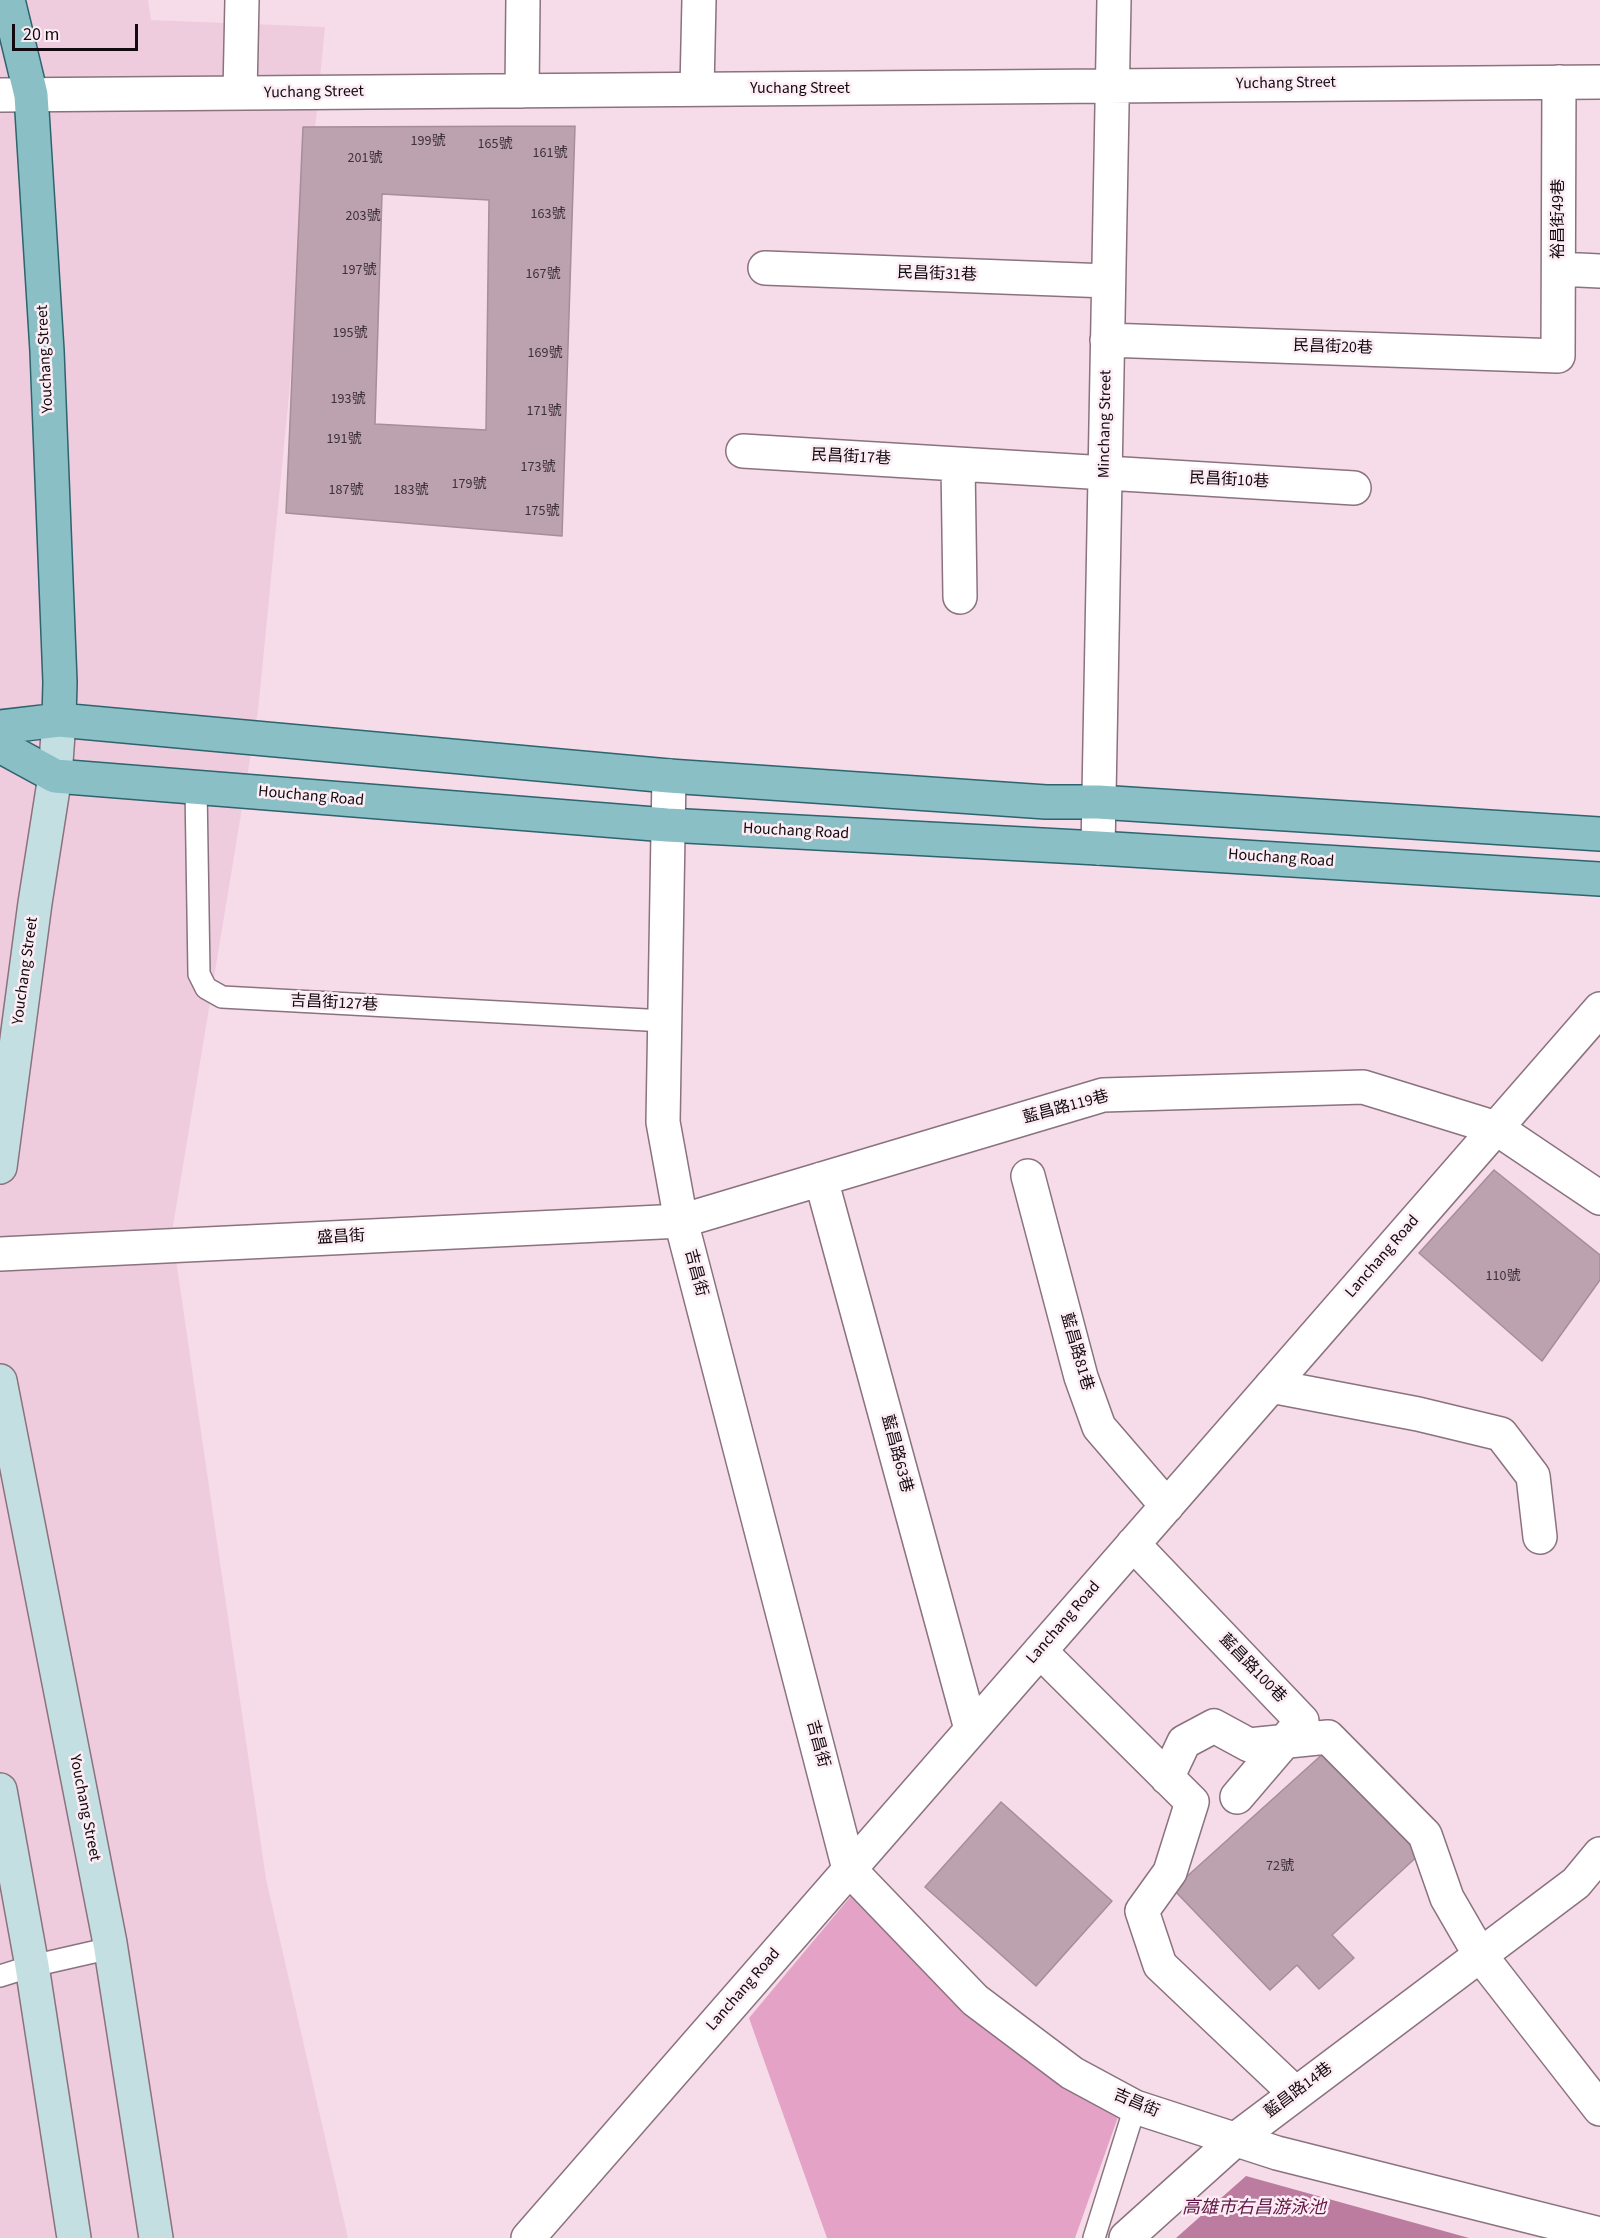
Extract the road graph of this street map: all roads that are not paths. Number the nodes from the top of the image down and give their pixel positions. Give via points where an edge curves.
1 (8, 0) edge
2 (242, 0) edge
3 (523, 0) edge
4 (699, 0) edge
5 (1114, 0) edge
6 (1600, 81) edge
7 (1559, 82) junction
8 (1112, 86) junction
9 (697, 90) junction
10 (522, 91) junction
11 (240, 93) junction
12 (15, 95) edge
13 (765, 268) dead end
14 (1559, 269) junction
15 (1600, 271) edge
16 (1108, 281) junction
17 (1107, 340) junction
18 (1558, 356) joint
19 (743, 452) dead end
20 (958, 464) junction
21 (1105, 474) junction
22 (1354, 488) dead end
23 (960, 597) dead end
24 (59, 720) junction
25 (0, 727) edge
26 (0, 746) edge
27 (54, 776) junction
28 (669, 776) junction
29 (196, 788) junction
30 (1098, 802) junction
31 (668, 825) junction
32 (1600, 834) edge
33 (1098, 848) junction
34 (1600, 879) edge
35 (1600, 1009) edge
36 (665, 1021) junction
37 (1496, 1128) junction
38 (0, 1167) edge
39 (1028, 1176) dead end
40 (821, 1179) junction
41 (1600, 1198) edge
42 (681, 1221) junction
43 (0, 1254) edge
44 (0, 1381) edge
45 (1271, 1386) junction
46 (1167, 1506) junction
47 (1540, 1537) dead end
48 (1133, 1544) junction
49 (1040, 1651) junction
50 (971, 1729) junction
51 (1167, 1778) junction
52 (0, 1790) edge
53 (1238, 1797) dead end
54 (1600, 1854) edge
55 (849, 1869) junction
56 (111, 1948) junction
57 (1480, 1955) junction
58 (32, 1966) junction
59 (0, 1976) edge
60 (1296, 2094) junction
61 (1135, 2107) junction
62 (1600, 2109) edge
63 (1236, 2139) junction
64 (1600, 2234) edge
65 (74, 2238) edge
66 (156, 2238) edge
67 (528, 2238) edge
68 (1094, 2238) edge
69 (1126, 2238) edge

1 - 12 main road, Youchang Street
2 - 11 street
3 - 10 street
4 - 9 street
5 - 8 street, Minchang Street
6 - 7 street, Yuchang Street
7 - 8 street, Yuchang Street
7 - 14 street, 裕昌街49巷
8 - 9 street, Yuchang Street
8 - 16 street, Minchang Street
9 - 10 street, Yuchang Street
10 - 11 street, Yuchang Street
11 - 12 street, Yuchang Street
12 - 24 main road, Youchang Street via 47,351
13 - 16 street, 民昌街31巷
14 - 15 street
14 - 18 street, 裕昌街49巷
16 - 17 street, Minchang Street
17 - 18 street, 民昌街20巷
17 - 21 street, Minchang Street
19 - 20 street, 民昌街17巷
20 - 21 street, 民昌街17巷
20 - 23 street
21 - 22 street, 民昌街10巷
21 - 30 street, Minchang Street
24 - 25 main road
24 - 27 street
24 - 28 main road
26 - 27 main road, Houchang Road
27 - 29 main road, Houchang Road
27 - 38 street, Youchang Street
28 - 30 main road via 1046,802
28 - 31 street, 吉昌街
29 - 31 main road, Houchang Road
29 - 36 lane, 吉昌街127巷 via 199,975 206,988 222,997
30 - 32 main road
30 - 33 street, Minchang Street
31 - 33 main road, Houchang Road
31 - 36 street, 吉昌街
33 - 34 main road, Houchang Road
35 - 37 street, Lanchang Road
36 - 42 street, 吉昌街 via 663,1122
37 - 40 street, 藍昌路119巷 via 1363,1087 1104,1095
37 - 41 street, 藍昌路119巷
37 - 45 street, Lanchang Road
39 - 46 street, 藍昌路81巷 via 1081,1377 1099,1427
40 - 42 street, 藍昌路119巷
40 - 50 street, 藍昌路63巷
42 - 43 street, 盛昌街
42 - 55 street, 吉昌街
44 - 56 street, Youchang Street
45 - 46 street, Lanchang Road
45 - 47 street via 1501,1434 1533,1476
46 - 48 street, Lanchang Road
48 - 49 street, Lanchang Road
48 - 53 street, 藍昌路100巷 via 1302,1721
49 - 50 street, Lanchang Road
49 - 51 street
50 - 55 street, Lanchang Road
51 - 57 street via 1184,1742 1214,1726 1249,1745 1328,1737 1425,1835 1446,1898
51 - 60 street via 1192,1802 1170,1872 1142,1911 1160,1965
52 - 58 street
54 - 57 street, 藍昌路14巷 via 1576,1883
55 - 61 street, 吉昌街 via 975,2000 1072,2073
55 - 67 street, Lanchang Road
56 - 58 lane
56 - 66 street, Youchang Street
57 - 60 street, 藍昌路14巷
57 - 62 street
58 - 59 lane
58 - 65 street
60 - 63 street, 藍昌路14巷
61 - 63 street, 吉昌街
61 - 68 lane
63 - 64 street, 吉昌街 via 1277,2153
63 - 69 street, 藍昌路14巷

